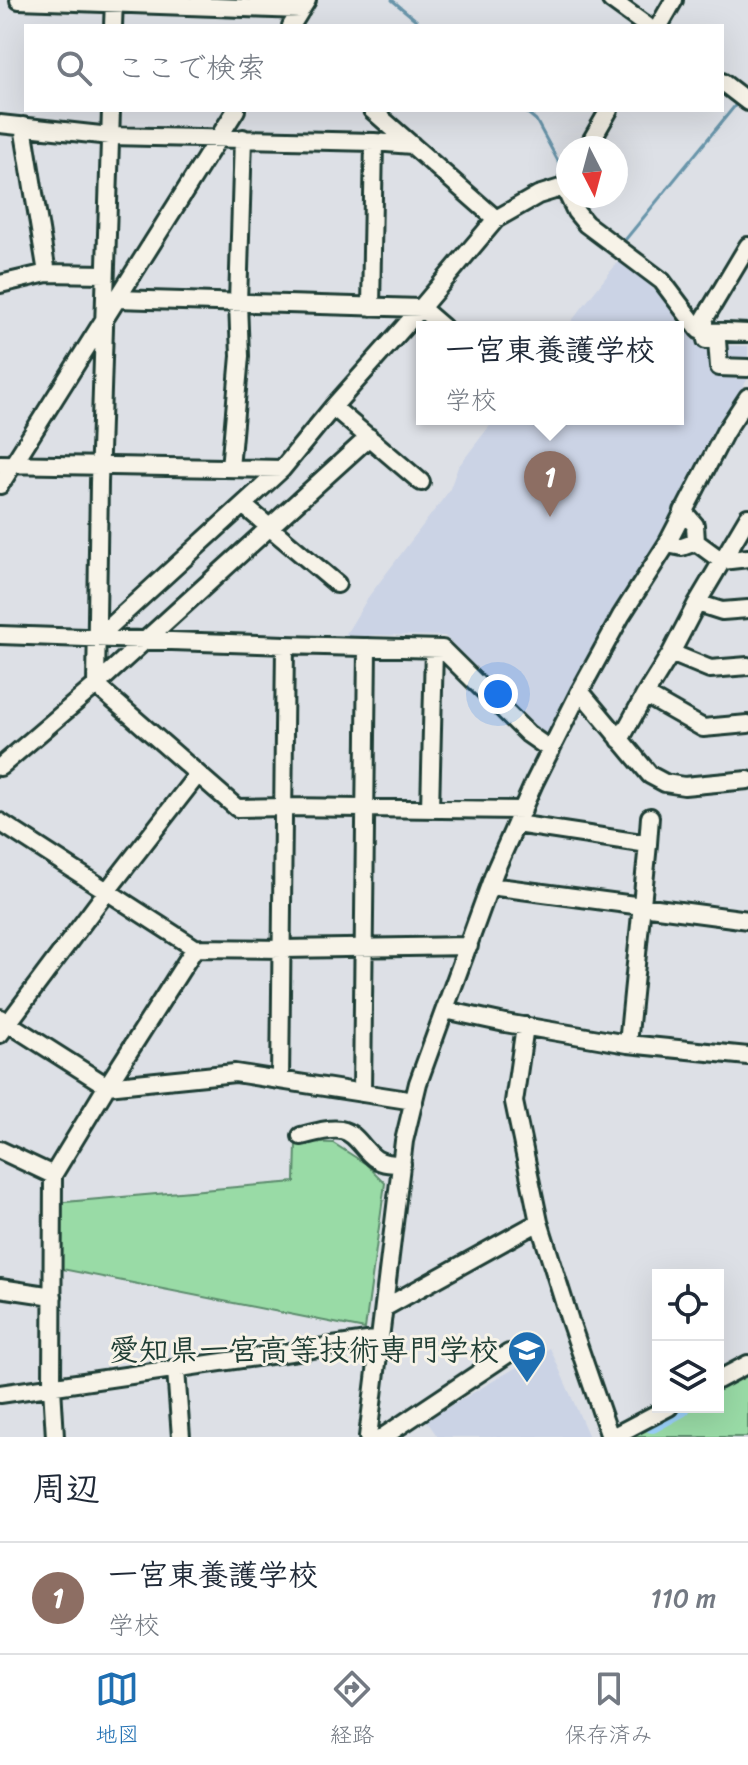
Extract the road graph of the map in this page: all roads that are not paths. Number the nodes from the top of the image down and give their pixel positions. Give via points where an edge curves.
1 (19, 0) edge
2 (611, 0) edge
3 (674, 0) edge
4 (114, 1) edge
5 (214, 3) edge
6 (304, 5) edge
7 (113, 24) edge
8 (292, 24) edge
9 (644, 24) edge
10 (660, 24) edge
11 (724, 83) edge
12 (744, 98) edge
13 (111, 112) edge
14 (235, 112) edge
15 (374, 112) edge
16 (608, 112) edge
17 (0, 124) edge
18 (23, 126) junction
19 (110, 136) junction
20 (594, 136) edge
21 (219, 137) junction
22 (243, 138) junction
23 (374, 142) junction
24 (412, 145) junction
25 (556, 187) edge
26 (575, 208) edge
27 (496, 219) junction
28 (748, 246) edge
29 (47, 273) junction
30 (105, 274) junction
31 (0, 284) edge
32 (116, 299) junction
33 (238, 303) junction
34 (371, 307) junction
35 (421, 308) junction
36 (104, 318) junction
37 (436, 321) edge
38 (705, 331) junction
39 (748, 333) edge
40 (748, 368) edge
41 (748, 397) edge
42 (333, 407) junction
43 (369, 437) junction
44 (6, 464) edge
45 (100, 465) junction
46 (230, 468) junction
47 (282, 469) junction
48 (421, 482) dead end
49 (0, 485) edge
50 (243, 505) junction
51 (683, 511) junction
52 (748, 517) edge
53 (270, 527) junction
54 (696, 542) junction
55 (667, 544) junction
56 (748, 558) edge
57 (722, 561) junction
58 (337, 584) dead end
59 (697, 603) junction
60 (748, 609) edge
61 (0, 635) edge
62 (97, 638) junction
63 (146, 640) junction
64 (285, 645) junction
65 (367, 647) junction
66 (434, 649) junction
67 (671, 653) junction
68 (748, 666) edge
69 (96, 685) junction
70 (580, 691) junction
71 (645, 695) junction
72 (748, 724) edge
73 (620, 740) junction
74 (551, 750) junction
75 (0, 767) edge
76 (198, 774) junction
77 (748, 780) edge
78 (284, 807) junction
79 (365, 808) junction
80 (430, 809) junction
81 (519, 817) junction
82 (650, 817) dead end
83 (0, 822) edge
84 (648, 844) junction
85 (490, 886) junction
86 (107, 891) junction
87 (641, 907) junction
88 (748, 920) edge
89 (195, 948) junction
90 (363, 948) junction
91 (283, 949) junction
92 (467, 952) junction
93 (445, 1010) junction
94 (3, 1025) edge
95 (525, 1026) junction
96 (628, 1044) junction
97 (748, 1056) edge
98 (280, 1080) junction
99 (107, 1086) junction
100 (362, 1093) junction
101 (414, 1101) junction
102 (301, 1136) dead end
103 (0, 1150) edge
104 (402, 1164) junction
105 (53, 1175) junction
106 (539, 1222) junction
107 (0, 1288) edge
108 (53, 1296) junction
109 (384, 1308) junction
110 (381, 1339) junction
111 (509, 1353) dead end
112 (748, 1364) edge
113 (176, 1370) junction
114 (724, 1377) edge
115 (52, 1387) junction
116 (0, 1394) edge
117 (657, 1413) edge
118 (55, 1437) edge
119 (181, 1437) edge
120 (368, 1437) edge
121 (383, 1437) edge
122 (611, 1437) edge

1 - 4 street
2 - 9 street
3 - 10 street
4 - 5 street
4 - 7 street
5 - 6 street
6 - 8 street
11 - 12 street
13 - 19 street
14 - 21 street
15 - 24 street
16 - 20 street
17 - 18 street
18 - 19 street
18 - 29 street
19 - 21 street
19 - 30 street
21 - 22 street
21 - 32 street
22 - 23 street
22 - 33 street
23 - 24 street
23 - 34 street
24 - 27 street
25 - 27 street
26 - 38 street via 586,224 662,281
27 - 35 street
28 - 38 street via 705,318
29 - 30 street
29 - 31 street
30 - 36 street
32 - 33 street
32 - 36 street
33 - 34 street
33 - 46 street via 240,356
34 - 35 street
35 - 37 street
35 - 42 street
36 - 44 street
36 - 45 street
38 - 39 street
38 - 40 street via 706,340 717,340 719,367
41 - 51 street
42 - 43 street
42 - 47 street
43 - 48 street
43 - 53 street
44 - 45 street
44 - 49 street
45 - 46 street
45 - 62 street
46 - 47 street
47 - 50 street
50 - 53 street
50 - 62 street
51 - 54 street via 695,525
51 - 55 street
52 - 57 street
53 - 58 street
53 - 63 street
54 - 55 street via 682,547
54 - 57 street
55 - 70 street
56 - 57 street
57 - 59 street
59 - 60 street via 722,611
59 - 67 street
61 - 62 street
62 - 63 street
62 - 69 street
63 - 64 street
63 - 69 street
64 - 65 street
64 - 78 street
65 - 66 street
65 - 79 street
66 - 74 street via 442,649
66 - 80 street
67 - 68 street via 710,669
67 - 71 street
69 - 75 street
69 - 76 street
70 - 73 street
70 - 74 street
71 - 72 street via 703,728
71 - 73 street
73 - 77 street via 650,775 665,783
74 - 81 street
76 - 78 street via 237,808
76 - 86 street
78 - 79 street
78 - 91 street
79 - 80 street
79 - 90 street
80 - 81 street
81 - 84 street
81 - 85 street
82 - 84 street
83 - 86 street
84 - 87 street
85 - 87 street
85 - 92 street
86 - 89 street
86 - 94 street
87 - 88 street
87 - 96 street
89 - 91 street
89 - 99 street
90 - 91 street
90 - 92 street
90 - 100 street
91 - 98 street
92 - 93 street
93 - 95 street
93 - 101 street
94 - 99 street
95 - 96 street
95 - 106 street via 514,1102
96 - 97 street
98 - 99 street via 235,1073
98 - 100 street
99 - 105 street
100 - 101 street
101 - 104 street
102 - 104 street via 344,1130 375,1159
103 - 105 street
104 - 109 street
105 - 108 street
106 - 109 street
106 - 122 street
107 - 108 street
108 - 115 street
109 - 110 street
110 - 113 street
110 - 120 street
111 - 121 street
112 - 114 street
113 - 115 street
113 - 119 street
115 - 116 street
115 - 118 street
117 - 122 street

